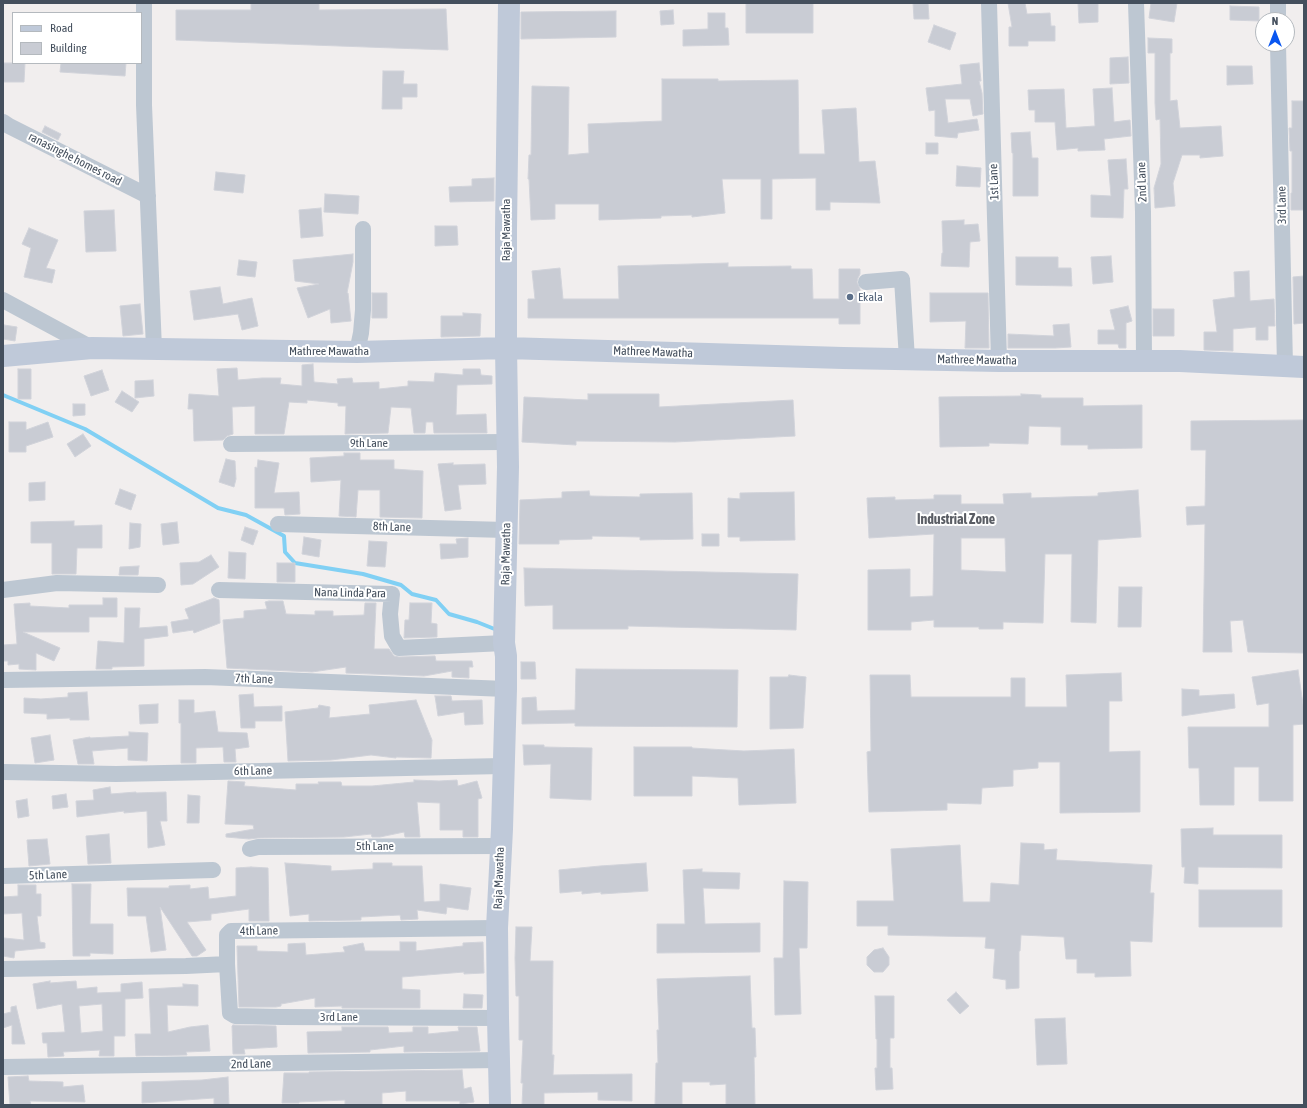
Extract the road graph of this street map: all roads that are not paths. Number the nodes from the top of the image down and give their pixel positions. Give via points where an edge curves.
1 (144, 3) edge
2 (509, 3) edge
3 (989, 3) edge
4 (1136, 3) edge
5 (1278, 52) edge
6 (3, 122) edge
7 (148, 196) junction
8 (363, 229) dead end
9 (866, 282) dead end
10 (3, 300) edge
11 (92, 348) junction
12 (506, 348) junction
13 (154, 349) junction
14 (357, 352) junction
15 (3, 356) edge
16 (907, 359) junction
17 (1144, 360) junction
18 (1000, 361) junction
19 (1294, 367) edge
20 (507, 442) junction
21 (231, 444) dead end
22 (278, 524) dead end
23 (506, 530) junction
24 (158, 585) dead end
25 (3, 590) edge
26 (220, 590) dead end
27 (504, 643) junction
28 (3, 680) edge
29 (506, 689) junction
30 (503, 766) junction
31 (3, 772) edge
32 (500, 846) junction
33 (250, 849) dead end
34 (213, 870) dead end
35 (3, 876) edge
36 (497, 928) junction
37 (227, 964) junction
38 (3, 969) edge
39 (498, 1018) junction
40 (499, 1060) junction
41 (3, 1067) edge
42 (500, 1105) edge

1 - 7 street via 144,105
2 - 12 street, Raja Mawatha
3 - 18 street, 1st Lane
4 - 17 street, 2nd Lane via 1143,212
5 - 19 street, 3rd Lane
6 - 7 street, ranasinghe homes road
7 - 13 street
8 - 14 street via 363,304
9 - 16 street via 902,279
10 - 11 street
11 - 13 street, Mathree Mawatha
11 - 15 street, Mathree Mawatha
12 - 14 street, Mathree Mawatha
12 - 16 street, Mathree Mawatha
12 - 20 street, Raja Mawatha
13 - 14 street, Mathree Mawatha
16 - 18 street, Mathree Mawatha
17 - 18 street, Mathree Mawatha
17 - 19 street, Mathree Mawatha
20 - 21 street, 9th Lane
20 - 23 street, Raja Mawatha
22 - 23 street, 8th Lane
23 - 27 street, Raja Mawatha
24 - 25 street via 57,583
26 - 27 street, Nana Linda Para via 392,594 392,636 399,648
27 - 29 street, Raja Mawatha
28 - 29 street, 7th Lane via 205,677
29 - 30 street, Raja Mawatha
30 - 31 street, 6th Lane via 116,774
30 - 32 street, Raja Mawatha
32 - 33 street, 5th Lane
32 - 36 street, Raja Mawatha
34 - 35 street, 5th Lane
36 - 37 street, 4th Lane via 231,931 227,935
36 - 39 street, Raja Mawatha
37 - 38 street
37 - 39 street, 3rd Lane via 230,1013 235,1016
39 - 40 street, Raja Mawatha
40 - 41 street, 2nd Lane
40 - 42 street, Raja Mawatha

